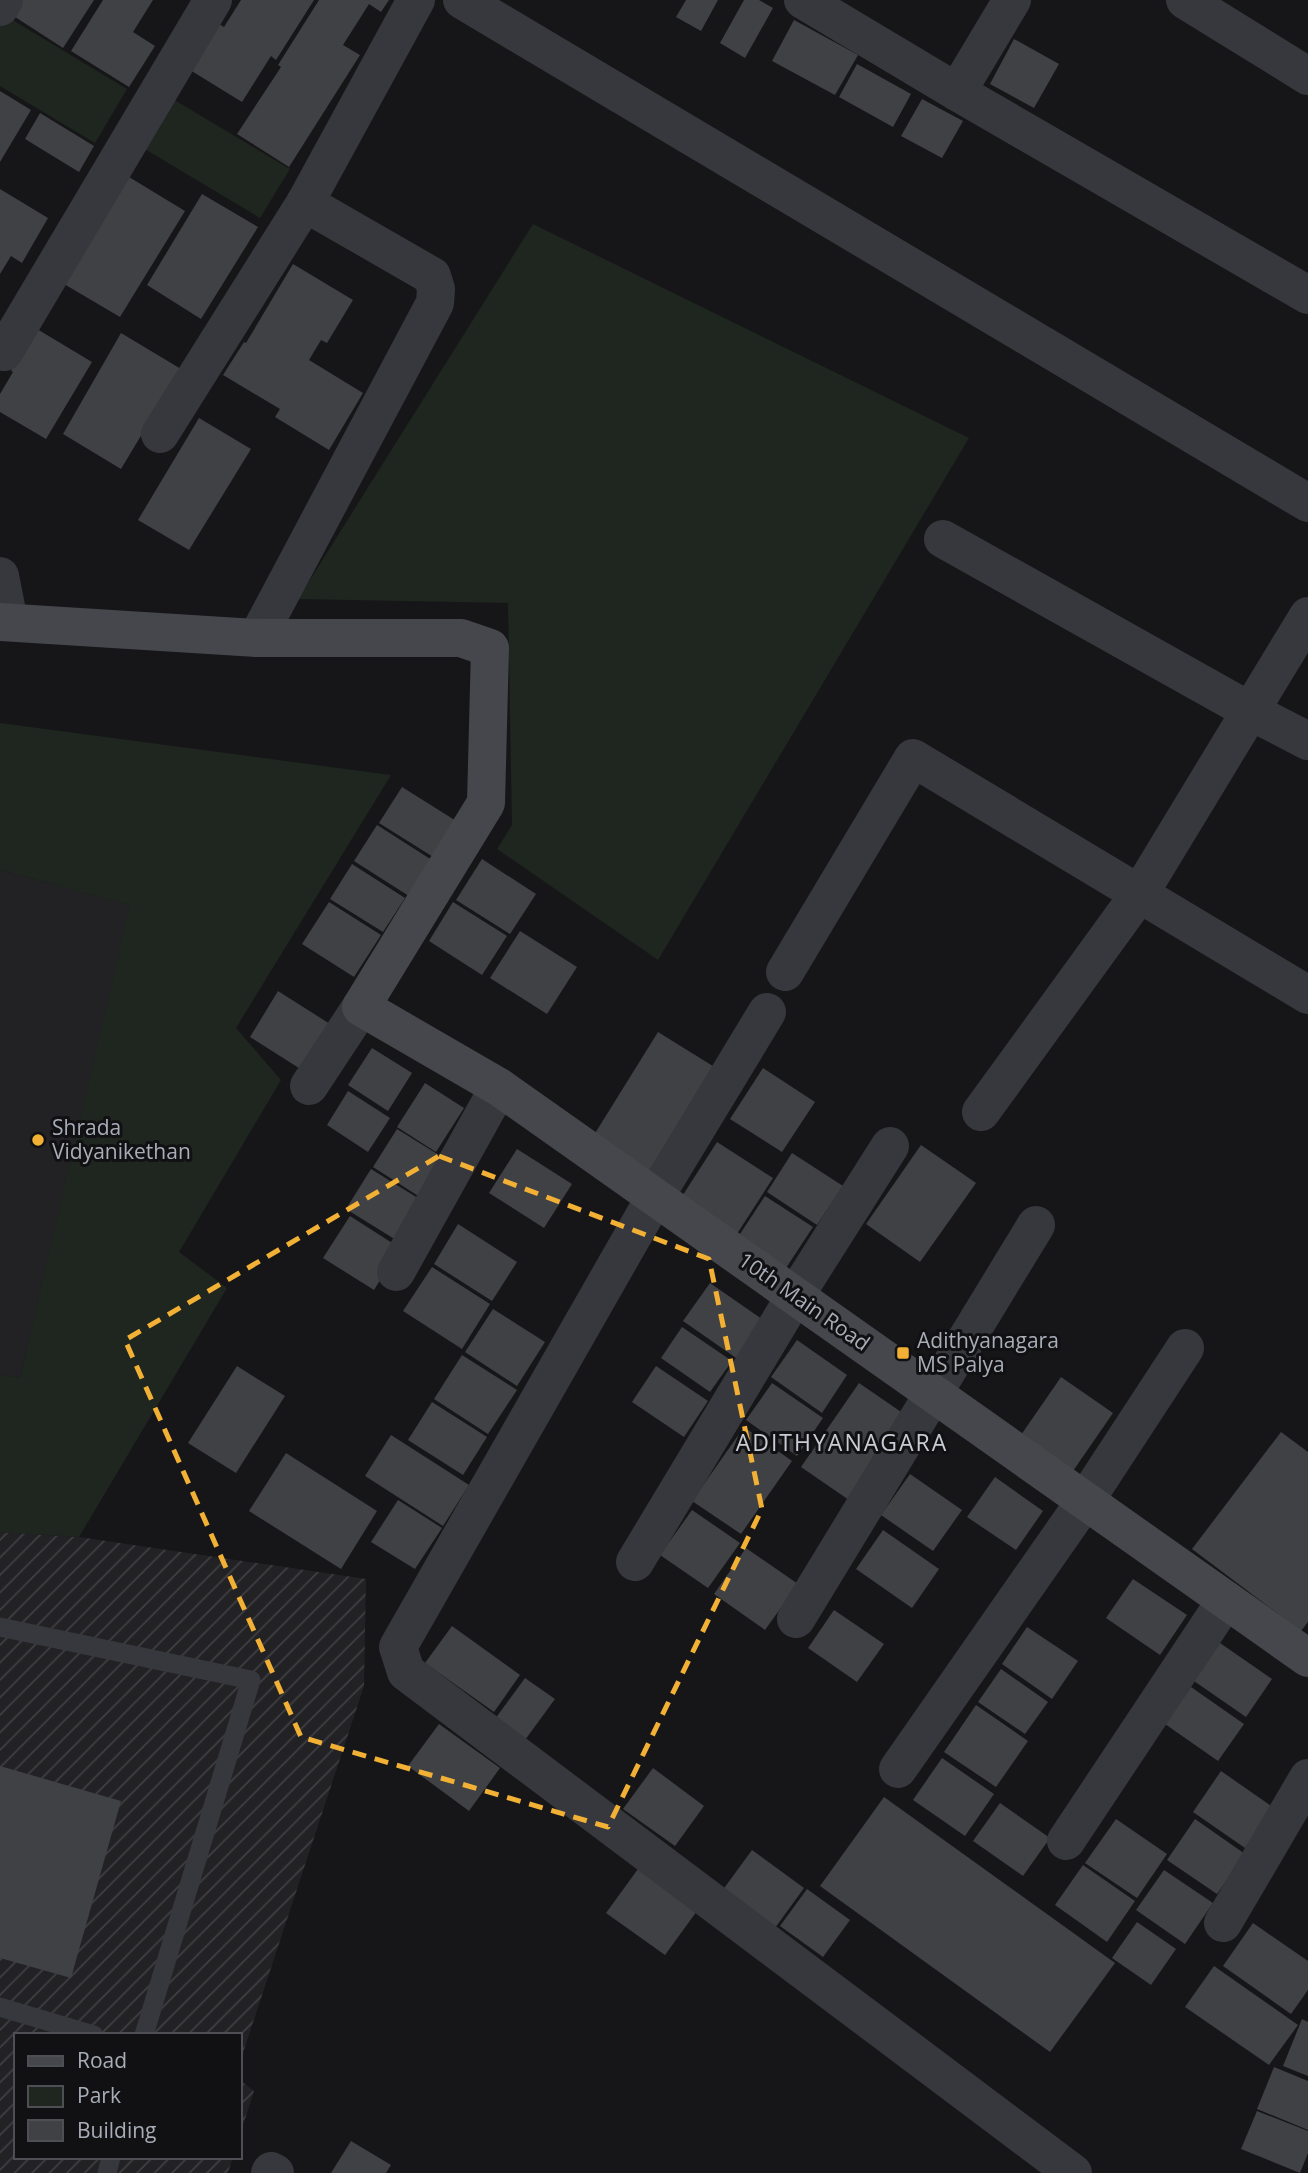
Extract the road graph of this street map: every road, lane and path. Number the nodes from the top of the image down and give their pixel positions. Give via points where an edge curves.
1 (4, 0) edge
2 (213, 0) edge
3 (416, 0) edge
4 (463, 0) edge
5 (803, 0) edge
6 (1012, 0) edge
7 (1185, 0) edge
8 (0, 7) edge
9 (1308, 76) edge
10 (957, 92) junction
11 (305, 203) junction
12 (1308, 295) edge
13 (4, 352) dead end
14 (160, 434) dead end
15 (1308, 503) edge
16 (943, 539) dead end
17 (0, 576) edge
18 (1308, 615) edge
19 (4, 622) edge
20 (257, 638) junction
21 (1250, 711) junction
22 (1308, 741) edge
23 (1140, 893) junction
24 (785, 972) dead end
25 (1308, 995) edge
26 (361, 1007) junction
27 (767, 1012) dead end
28 (309, 1086) dead end
29 (499, 1087) junction
30 (981, 1112) dead end
31 (890, 1146) dead end
32 (655, 1197) junction
33 (1035, 1225) dead end
34 (396, 1272) dead end
35 (795, 1296) junction
36 (1185, 1348) dead end
37 (934, 1394) junction
38 (1085, 1501) junction
39 (635, 1562) dead end
40 (1226, 1600) junction
41 (796, 1619) dead end
42 (0, 1627) edge
43 (1308, 1658) edge
44 (898, 1769) dead end
45 (1308, 1778) edge
46 (1066, 1841) dead end
47 (1223, 1923) dead end
48 (0, 2007) edge
49 (87, 2033) edge
50 (146, 2033) edge
51 (1073, 2173) edge

1 - 8 street
2 - 13 street
3 - 11 street
4 - 15 street
5 - 10 street
6 - 10 street
7 - 9 street
10 - 12 street
11 - 14 street
11 - 20 street via 432,276 435,303
16 - 21 street
17 - 19 street
18 - 21 street
19 - 20 street
20 - 26 street via 461,638 490,648 486,803
21 - 22 street
21 - 23 street
23 - 24 street via 912,758
23 - 25 street
23 - 30 street
26 - 28 street
26 - 29 street, 10th Main Road
27 - 32 street
29 - 32 street, 10th Main Road
29 - 34 street
31 - 35 street
32 - 35 street, 10th Main Road
32 - 51 street via 398,1647 406,1672
33 - 37 street
35 - 37 street, 10th Main Road
35 - 39 street
36 - 38 street
37 - 38 street, 10th Main Road
37 - 41 street
38 - 40 street, 10th Main Road
38 - 44 street
40 - 43 street, 10th Main Road
40 - 46 street
42 - 50 lane via 251,1680
45 - 47 street
48 - 49 lane

